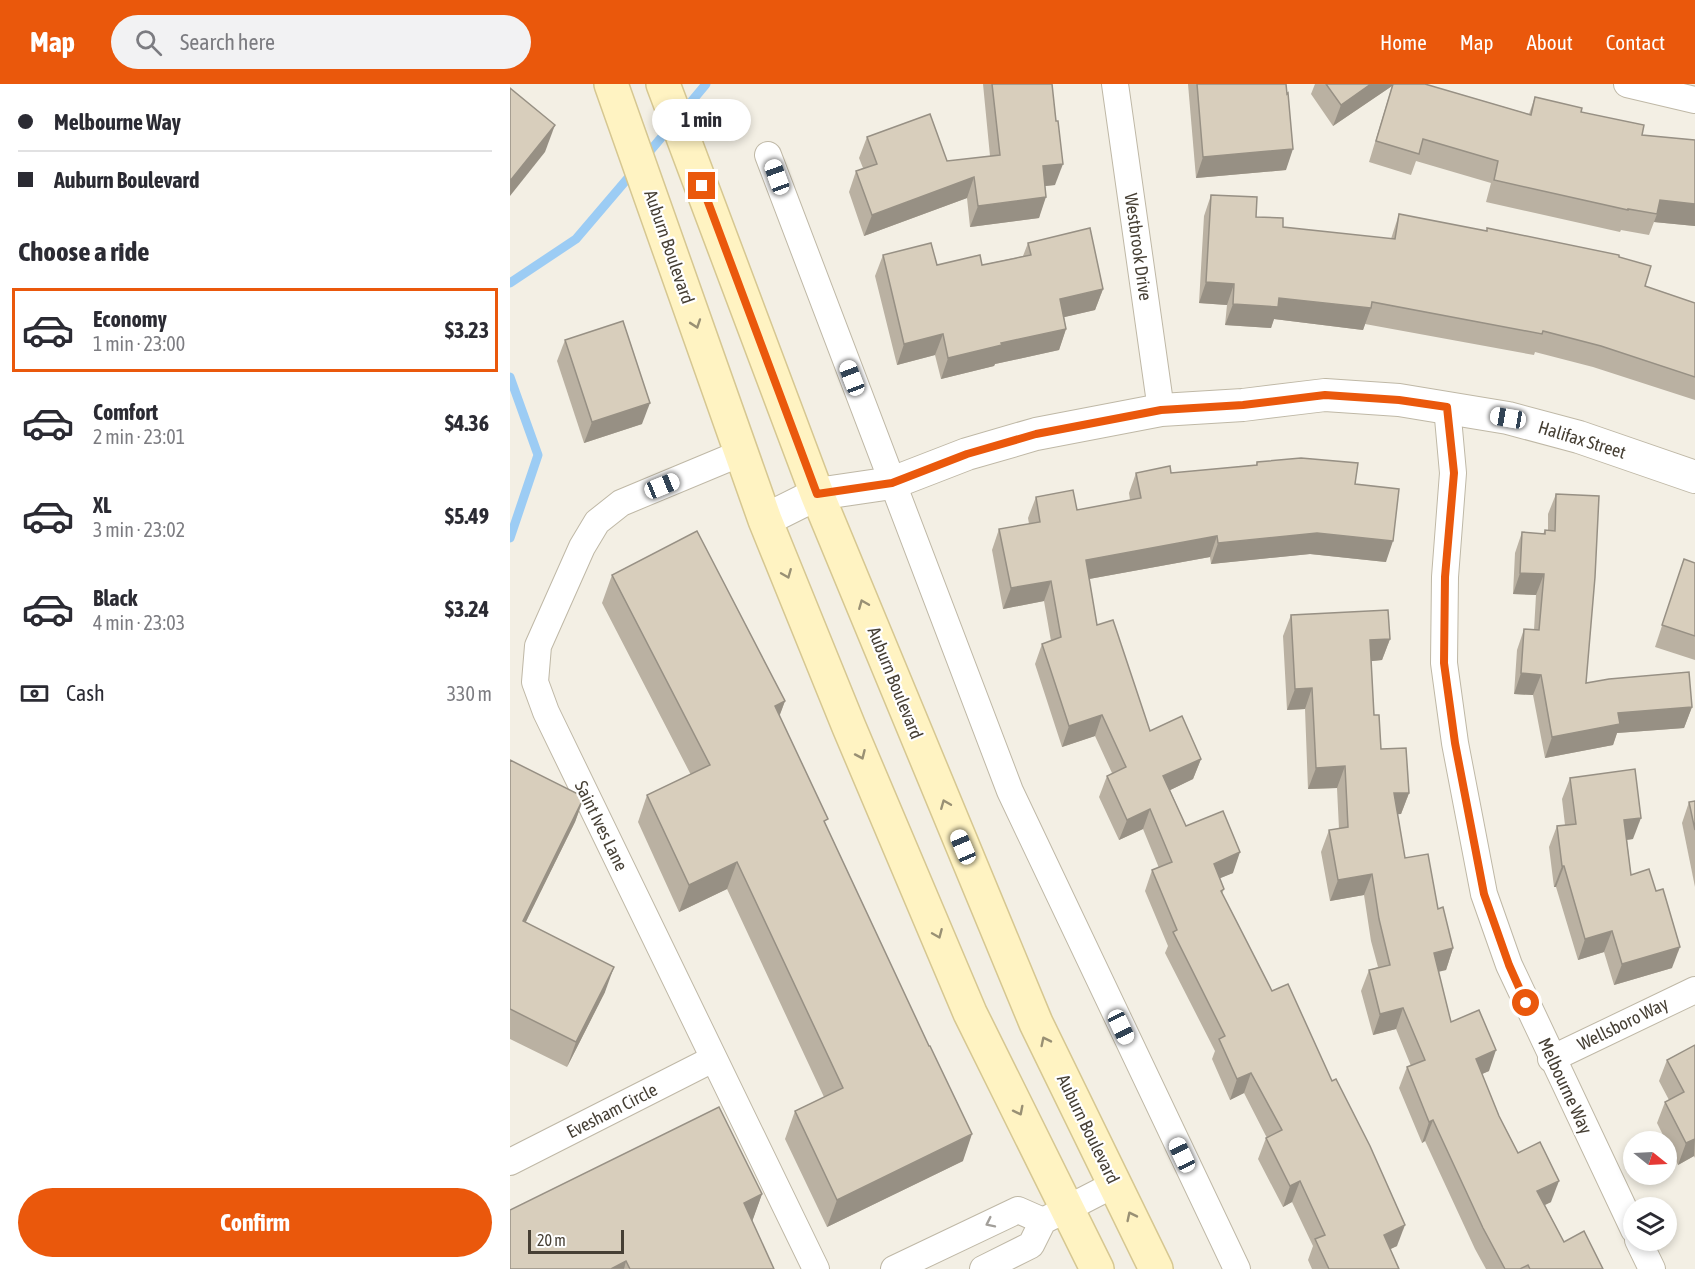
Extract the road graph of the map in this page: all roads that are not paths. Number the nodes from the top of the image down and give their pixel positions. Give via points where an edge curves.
1 (611, 84) edge
2 (1115, 84) edge
3 (1627, 84) edge
4 (666, 91) edge
5 (1695, 99) edge
6 (768, 155) dead end
7 (1447, 407) junction
8 (1161, 410) junction
9 (741, 453) junction
10 (1695, 477) edge
11 (892, 483) junction
12 (817, 494) junction
13 (765, 520) junction
14 (1695, 990) edge
15 (713, 1059) junction
16 (1551, 1059) junction
17 (510, 1162) edge
18 (1115, 1184) junction
19 (1623, 1207) edge
20 (1055, 1214) junction
21 (1643, 1251) edge
22 (816, 1269) edge
23 (894, 1269) edge
24 (982, 1269) edge
25 (1097, 1269) edge
26 (1156, 1269) edge
27 (1237, 1269) edge
28 (1652, 1269) edge

1 -> 9 main road, Auburn Boulevard
2 - 8 street, Westbrook Drive
3 - 5 street
4 - 12 main road, Auburn Boulevard
6 - 11 street
7 - 8 street, Halifax Street via 1325,395
7 - 10 street, Halifax Street via 1579,436
7 - 16 street, Melbourne Way via 1454,473 1445,577 1444,663 1455,743 1484,894 1509,965
8 - 11 street, Halifax Street via 1036,434 967,454
9 - 13 main road, Auburn Boulevard
9 - 15 street, Saint Ives Lane via 621,503 597,522 538,646 535,682
11 - 12 street, Halifax Street
11 - 27 street via 1010,791
12 - 13 street, Halifax Street
18 -> 12 main road, Auburn Boulevard via 1036,1023
13 -> 20 main road, Auburn Boulevard
14 - 16 street, Wellsboro Way
15 - 17 street, Evesham Circle
15 - 22 street, Saint Ives Lane
16 - 19 street, Melbourne Way
18 - 20 street
26 -> 18 main road, Auburn Boulevard
20 -> 23 street via 1018,1210
20 - 24 street via 1031,1245
20 - 25 main road, Auburn Boulevard
21 - 28 street

